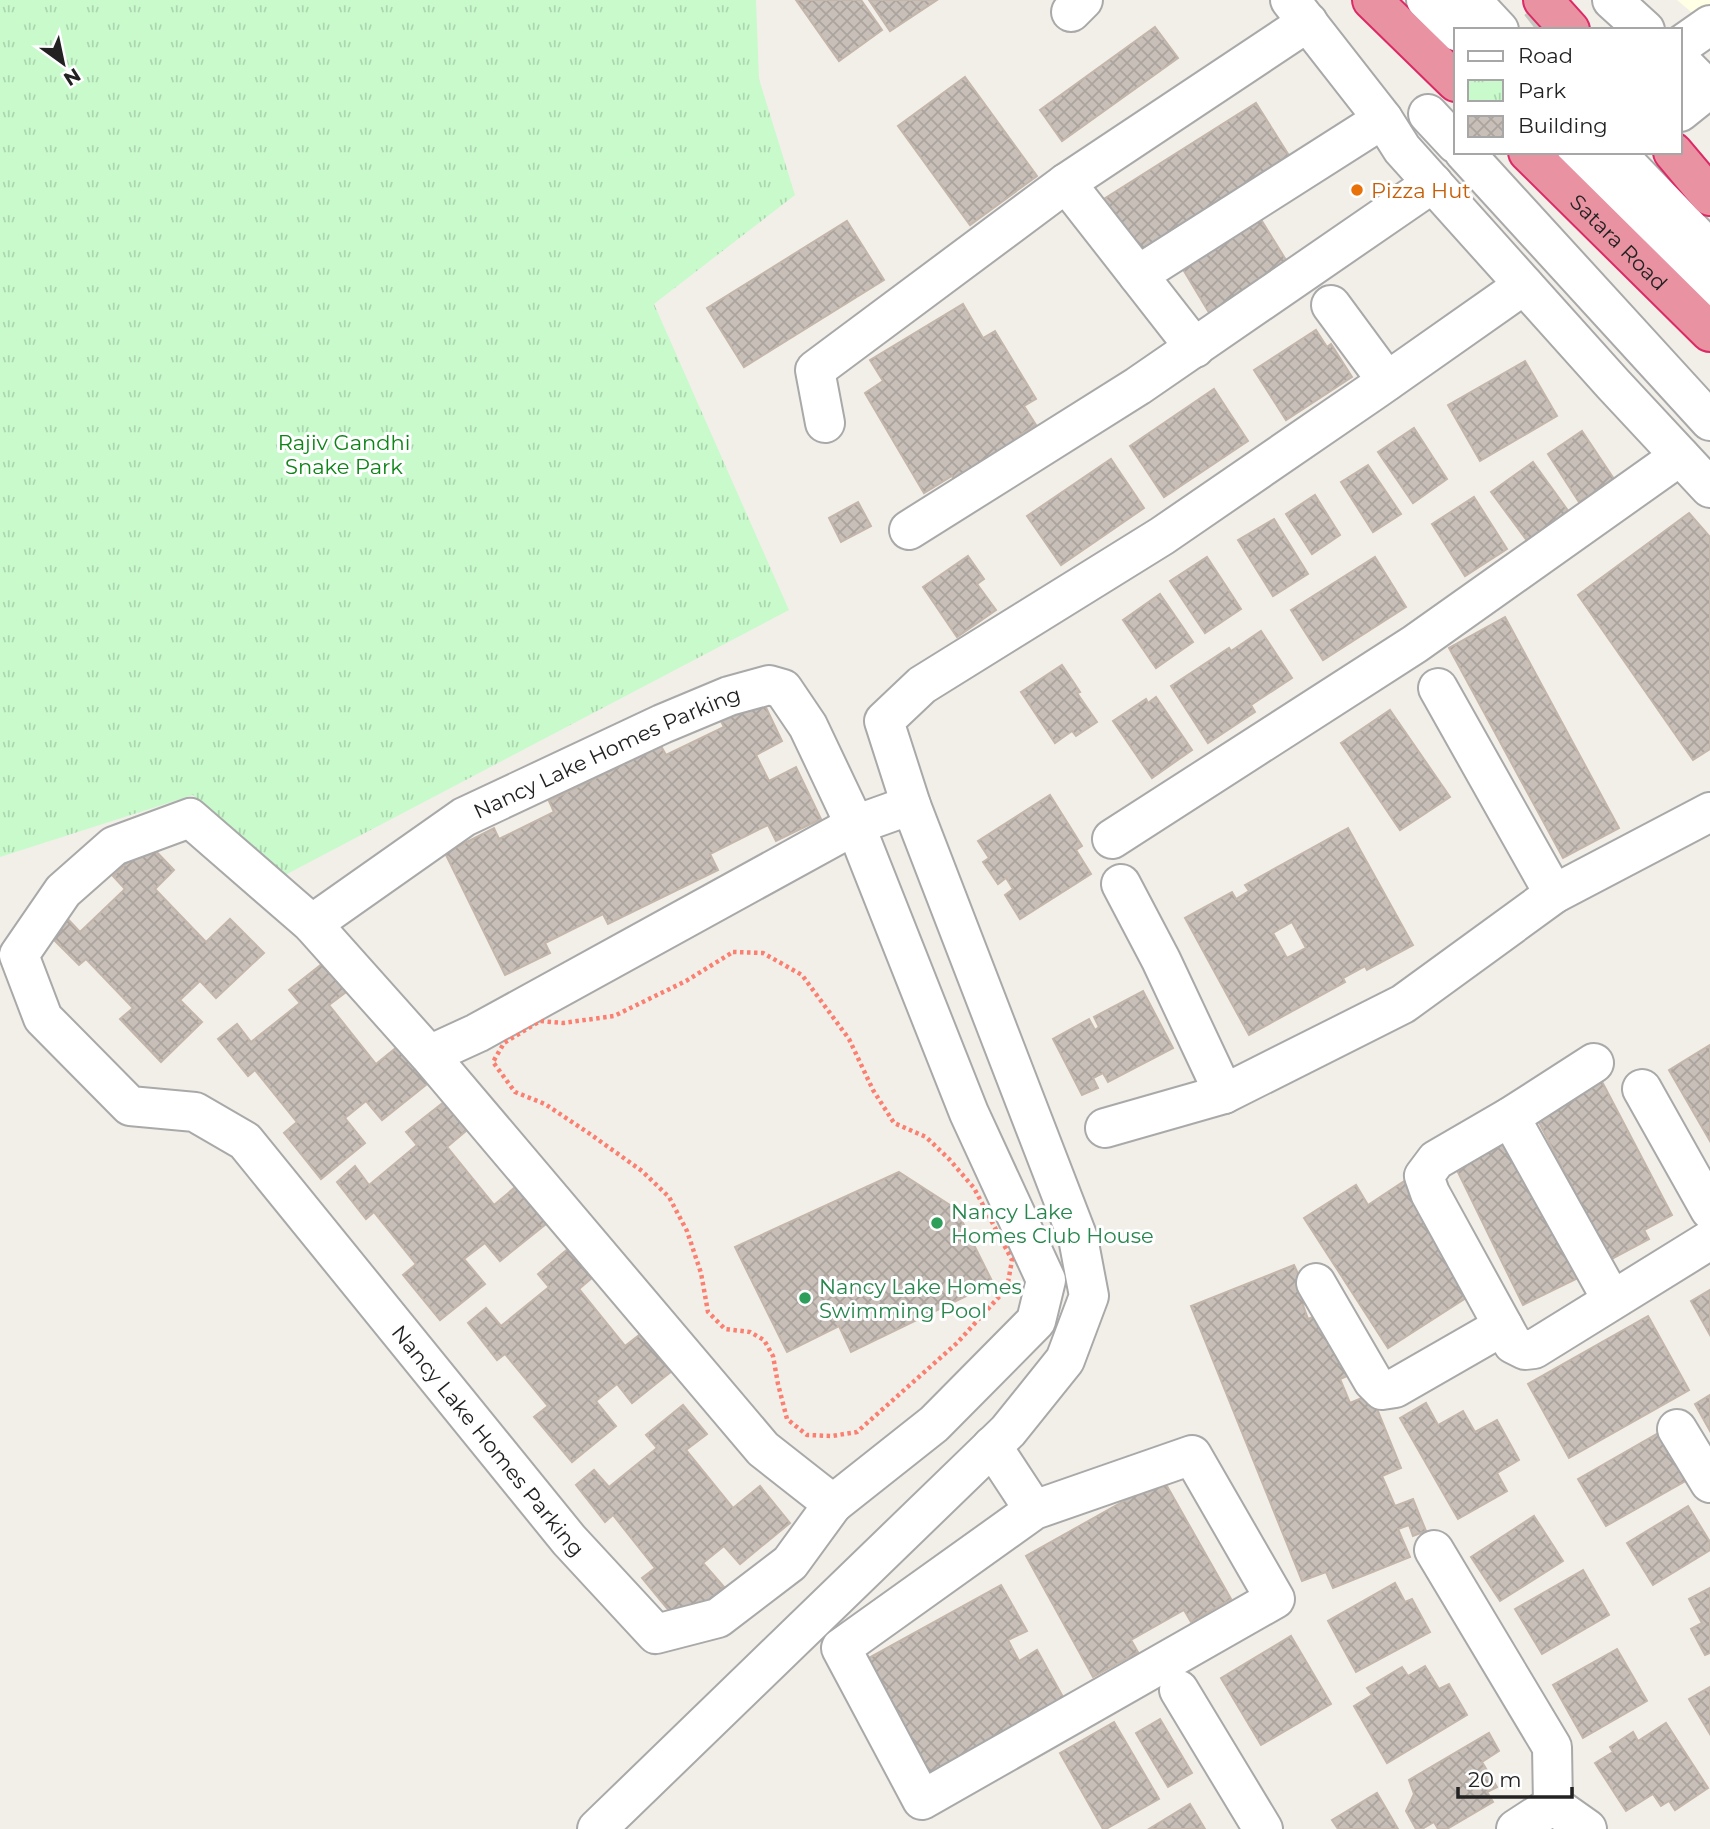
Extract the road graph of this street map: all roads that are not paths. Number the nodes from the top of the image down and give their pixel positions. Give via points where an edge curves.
1 (1372, 0) edge
2 (1426, 0) edge
3 (1543, 0) edge
4 (1612, 0) edge
5 (1299, 11) edge
6 (1461, 20) edge
7 (1710, 25) edge
8 (1491, 28) edge
9 (1568, 28) edge
10 (1644, 28) edge
11 (1682, 45) edge
12 (1682, 64) edge
13 (1454, 80) edge
14 (1702, 95) edge
15 (1428, 114) dead end
16 (1383, 119) junction
17 (1454, 142) edge
18 (1466, 154) edge
19 (1530, 154) edge
20 (1579, 154) edge
21 (1617, 154) edge
22 (1675, 154) edge
23 (1066, 183) junction
24 (1433, 183) junction
25 (1710, 195) edge
26 (1710, 250) edge
27 (1138, 275) junction
28 (1524, 285) junction
29 (1710, 287) edge
30 (1331, 305) dead end
31 (1710, 332) edge
32 (1195, 348) junction
33 (1387, 381) junction
34 (1710, 421) edge
35 (825, 423) dead end
36 (1680, 456) junction
37 (1710, 488) edge
38 (908, 530) dead end
39 (1438, 688) dead end
40 (911, 805) junction
41 (1710, 812) edge
42 (855, 825) junction
43 (1112, 839) dead end
44 (1121, 884) dead end
45 (1554, 894) junction
46 (312, 925) junction
47 (429, 1055) junction
48 (1594, 1063) dead end
49 (1642, 1089) dead end
50 (1224, 1094) junction
51 (1510, 1117) junction
52 (1105, 1128) dead end
53 (1710, 1210) edge
54 (1710, 1240) edge
55 (1316, 1283) dead end
56 (1612, 1300) junction
57 (1503, 1326) junction
58 (1677, 1429) dead end
59 (992, 1446) junction
60 (1710, 1483) edge
61 (833, 1504) junction
62 (1034, 1510) junction
63 (1434, 1550) dead end
64 (1179, 1690) dead end
65 (1553, 1805) junction
66 (597, 1829) edge
67 (1263, 1829) edge
68 (1516, 1829) edge
69 (1587, 1829) edge

1 - 13 highway
2 - 6 street
3 - 9 highway
4 - 10 street
5 - 16 street
5 - 23 street
6 - 8 street
7 - 11 street
12 - 14 street
15 - 17 street
16 - 24 street
16 - 27 street
18 - 34 street
19 - 31 highway, Satara Road
20 - 29 street
21 - 26 street
22 - 25 highway
23 - 27 street
23 - 35 street via 815,370
24 - 28 street
24 - 32 street
27 - 32 street
28 - 33 street
28 - 36 street
30 - 33 street
32 - 38 street
33 - 40 street via 1162,536 922,685 884,720
36 - 37 street
36 - 43 street via 1415,644
39 - 45 street
40 - 42 street
40 - 59 street via 1078,1238 1089,1296 1065,1360
41 - 45 street
42 - 46 street, Nancy Lake Homes Parking via 808,726 783,689 769,685 662,724 464,817
42 - 47 street
42 - 61 street, Nancy Lake Homes Parking via 969,1113 1046,1280 1036,1321 934,1424
44 - 50 street
45 - 50 street via 1403,1004
46 - 47 street, Nancy Lake Homes Parking
46 - 61 street, Nancy Lake Homes Parking via 190,818 114,846 63,891 19,955 43,1018 130,1106 195,1112 245,1141 569,1540 656,1634 718,1618 790,1563
47 - 61 street, Nancy Lake Homes Parking via 763,1449
48 - 51 street
49 - 53 street
50 - 52 street
51 - 56 street
51 - 57 street via 1436,1160 1424,1176
54 - 56 street
55 - 57 street via 1382,1390 1395,1388
56 - 57 street via 1534,1349 1513,1344
58 - 60 street
59 - 62 street
59 - 66 street
62 - 62 street via 841,1648 922,1800 1275,1599 1192,1455
63 - 65 street via 1552,1747
64 - 67 street
65 - 68 street
65 - 69 street

